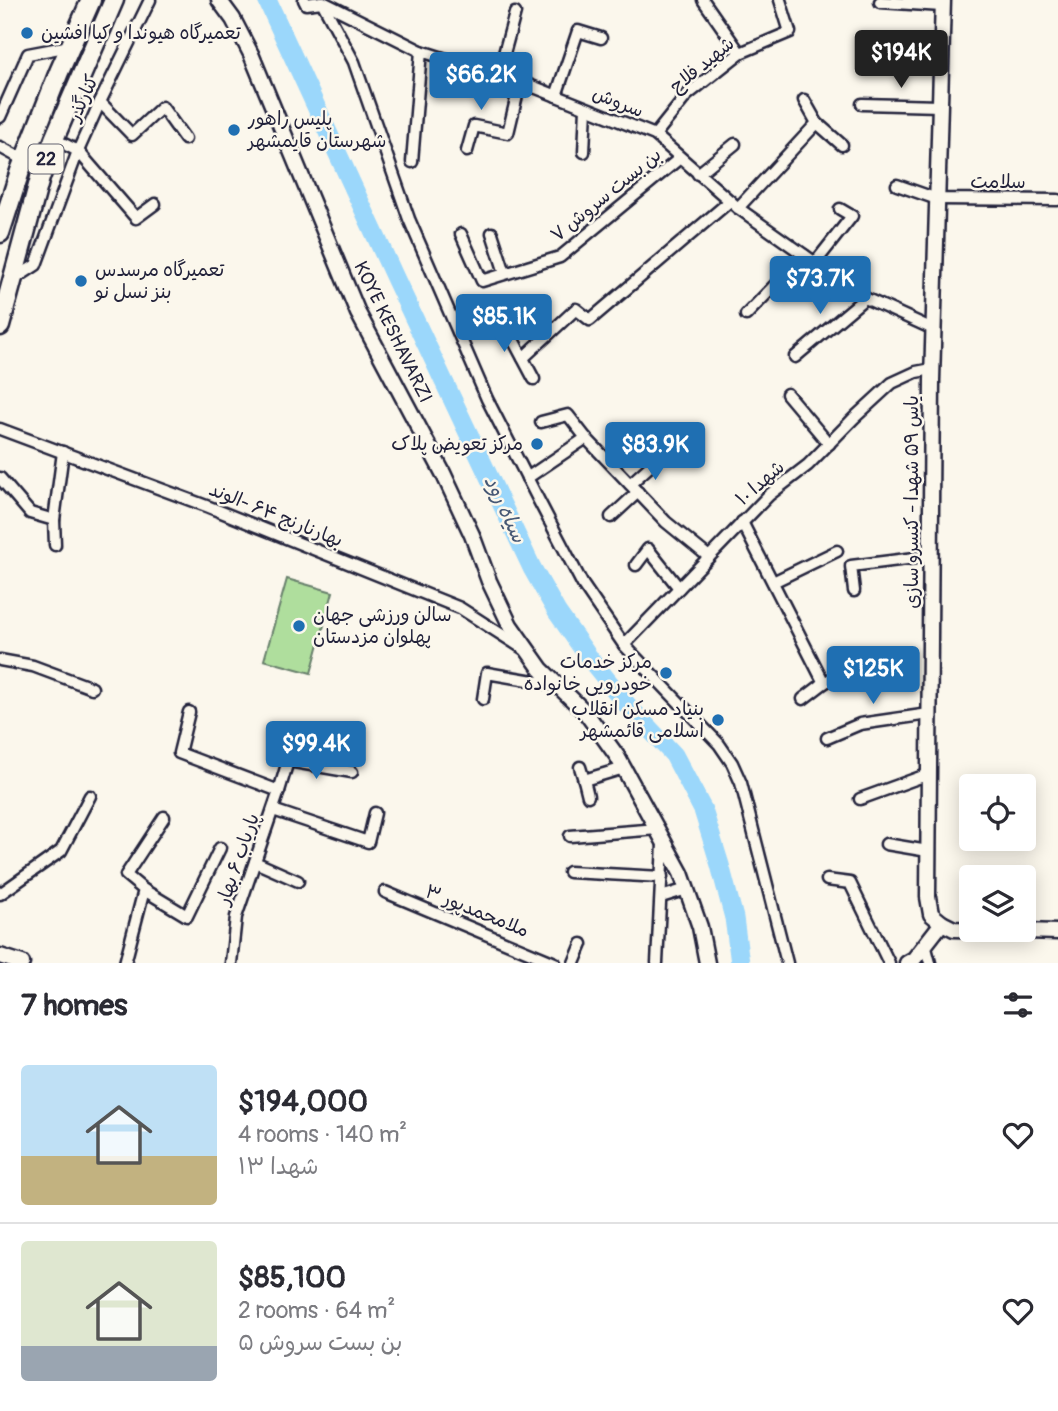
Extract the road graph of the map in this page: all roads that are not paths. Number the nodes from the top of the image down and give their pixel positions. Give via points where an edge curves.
1 (91, 0) edge
2 (114, 0) edge
3 (150, 0) edge
4 (219, 0) edge
5 (304, 0) edge
6 (703, 0) edge
7 (780, 0) edge
8 (323, 1) edge
9 (880, 2) dead end
10 (942, 3) edge
11 (516, 13) dead end
12 (601, 38) dead end
13 (71, 46) junction
14 (421, 51) junction
15 (740, 53) junction
16 (498, 76) junction
17 (520, 83) junction
18 (556, 96) junction
19 (804, 100) dead end
20 (100, 102) junction
21 (862, 104) dead end
22 (940, 106) junction
23 (586, 108) junction
24 (0, 117) edge
25 (817, 123) junction
26 (655, 135) junction
27 (54, 139) junction
28 (185, 139) dead end
29 (736, 144) dead end
30 (842, 145) dead end
31 (0, 147) edge
32 (78, 151) junction
33 (467, 151) dead end
34 (584, 152) dead end
35 (680, 158) junction
36 (24, 160) junction
37 (412, 162) dead end
38 (698, 174) junction
39 (897, 185) dead end
40 (937, 199) junction
41 (1058, 200) edge
42 (155, 204) dead end
43 (734, 205) junction
44 (840, 209) dead end
45 (0, 230) edge
46 (492, 233) dead end
47 (461, 234) dead end
48 (804, 255) junction
49 (815, 263) junction
50 (505, 274) junction
51 (12, 280) junction
52 (865, 298) junction
53 (500, 315) dead end
54 (746, 315) dead end
55 (0, 326) edge
56 (933, 329) junction
57 (523, 358) junction
58 (795, 358) dead end
59 (932, 369) junction
60 (534, 379) dead end
61 (787, 394) dead end
62 (541, 422) dead end
63 (0, 429) edge
64 (586, 438) junction
65 (829, 444) junction
66 (63, 452) junction
67 (659, 457) dead end
68 (0, 478) edge
69 (527, 478) junction
70 (634, 488) junction
71 (611, 517) dead end
72 (54, 520) junction
73 (742, 522) junction
74 (55, 545) dead end
75 (837, 551) dead end
76 (709, 556) junction
77 (931, 556) junction
78 (636, 565) dead end
79 (773, 582) junction
80 (679, 588) junction
81 (854, 591) dead end
82 (624, 645) junction
83 (530, 653) junction
84 (0, 660) edge
85 (846, 670) dead end
86 (824, 683) junction
87 (558, 685) junction
88 (92, 688) dead end
89 (483, 699) dead end
90 (803, 699) dead end
91 (189, 712) dead end
92 (929, 714) junction
93 (827, 738) dead end
94 (580, 767) dead end
95 (624, 768) junction
96 (352, 772) dead end
97 (929, 774) junction
98 (584, 780) junction
99 (279, 791) junction
100 (90, 796) dead end
101 (588, 796) dead end
102 (860, 799) dead end
103 (273, 810) junction
104 (374, 813) dead end
105 (164, 817) dead end
106 (661, 834) junction
107 (570, 836) dead end
108 (886, 844) dead end
109 (220, 848) dead end
110 (928, 851) junction
111 (255, 862) junction
112 (569, 872) dead end
113 (662, 877) junction
114 (827, 880) dead end
115 (298, 881) dead end
116 (687, 889) junction
117 (144, 890) junction
118 (385, 892) dead end
119 (0, 894) edge
120 (661, 897) junction
121 (942, 923) junction
122 (1058, 932) edge
123 (582, 944) dead end
124 (925, 944) junction
125 (0, 956) edge
126 (22, 963) edge
127 (125, 963) edge
128 (231, 963) edge
129 (555, 963) edge
130 (574, 963) edge
131 (657, 963) edge
132 (707, 963) edge
133 (787, 963) edge
134 (889, 963) edge
135 (907, 963) edge
136 (930, 963) edge

1 - 13 highway, 22
2 - 27 highway, 22
3 - 20 street, کنارگذر
4 - 83 street, KOYE KESHAVARZI via 251,54 358,313 443,473 510,625
5 - 8 street, سروش via 306,4
6 - 15 street
7 - 15 street, شهید فلاح via 790,32
8 - 14 street, سروش
8 - 69 street via 354,62 410,219 487,398
9 - 10 street
10 - 22 street, یاس ۵۹ شهدا - کنسرو سازی
11 - 16 street
12 - 18 street via 578,32
13 - 24 street, کنارگذر via 28,54
13 - 36 highway, 22
14 - 16 street, سروش
14 - 37 street
15 - 26 street, شهید فلاح via 687,95
16 - 17 street, سروش
17 - 18 street, سروش
17 - 33 street via 508,134 474,126
18 - 23 street, سروش
19 - 25 street
20 - 28 street via 132,135 162,107
20 - 32 street, کنارگذر
21 - 22 street
22 - 40 street, یاس ۵۹ شهدا - کنسرو سازی
23 - 26 street, سروش
23 - 34 street
25 - 30 street
25 - 43 street
26 - 35 street, سروش
27 - 32 street
27 - 51 highway, 22
29 - 38 street
31 - 36 street
32 - 42 street via 136,218
32 - 51 street, کنارگذر via 36,265
35 - 38 street, سروش
35 - 50 street, بن بست سروش ۷ via 560,257
36 - 45 highway, 22
38 - 43 street, سروش
39 - 40 street, سلامت
40 - 41 street, سلامت
40 - 56 street, یاس ۵۹ شهدا - کنسرو سازی
43 - 48 street, سروش
43 - 57 street via 590,320 576,309
44 - 49 street via 852,216
46 - 50 street
47 - 50 street, بن بست سروش ۷ via 482,281
48 - 49 street, سروش
48 - 54 street
49 - 52 street, سروش
51 - 55 highway, 22
52 - 56 street, سروش
52 - 58 street
53 - 57 street
56 - 59 street, یاس ۵۹ شهدا - کنسرو سازی
57 - 60 street
59 - 65 street, شهدا ۱۰ via 892,383
59 - 77 street, یاس ۵۹ شهدا - کنسرو سازی
61 - 65 street
62 - 64 street via 568,415
63 - 66 street, بهارنارنج ۶۴ -الوند
64 - 69 street
64 - 70 street
65 - 73 street, شهدا ۱۰
66 - 72 street
66 - 83 street, بهارنارنج ۶۴ -الوند via 460,608
67 - 70 street
68 - 72 street via 30,513
69 - 82 street via 583,584
70 - 71 street
70 - 76 street via 666,522
72 - 74 street
73 - 76 street, شهدا ۱۰
73 - 79 street
75 - 79 street
76 - 80 street, شهدا ۱۰
77 - 81 street via 851,566
77 - 92 street, یاس ۵۹ شهدا - کنسرو سازی
78 - 80 street via 648,549
79 - 86 street
80 - 82 street, شهدا ۱۰
82 - 133 street via 732,763
83 - 87 street, KOYE KESHAVARZI
84 - 88 street via 33,666
85 - 86 street
86 - 90 street
87 - 89 street via 488,673
87 - 95 street, KOYE KESHAVARZI via 586,713
91 - 99 street via 179,753
92 - 93 street via 860,724
92 - 97 street, یاس ۵۹ شهدا - کنسرو سازی
94 - 98 street
95 - 98 street
95 - 106 street, KOYE KESHAVARZI
96 - 99 street, پاریاب ۶ بهار via 288,761
97 - 102 street
97 - 110 street, یاس ۵۹ شهدا - کنسرو سازی
98 - 101 street
99 - 103 street, پاریاب ۶ بهار
100 - 119 street via 61,851
103 - 104 street via 368,842
103 - 111 street, پاریاب ۶ بهار
105 - 117 street via 127,875
106 - 107 street
106 - 113 street
106 - 116 street, KOYE KESHAVARZI
108 - 110 street
109 - 117 street via 187,916
110 - 121 street, یاس ۵۹ شهدا - کنسرو سازی via 931,914
111 - 115 street
111 - 128 street, پاریاب ۶ بهار via 236,917
112 - 113 street
113 - 120 street
114 - 134 street via 850,883
116 - 120 street
116 - 132 street, KOYE KESHAVARZI
117 - 127 street
118 - 129 street, ملامحمدپور ۳
120 - 131 street
121 - 122 street via 954,929
121 - 124 street
123 - 130 street
124 - 135 street
124 - 136 street
125 - 126 street

